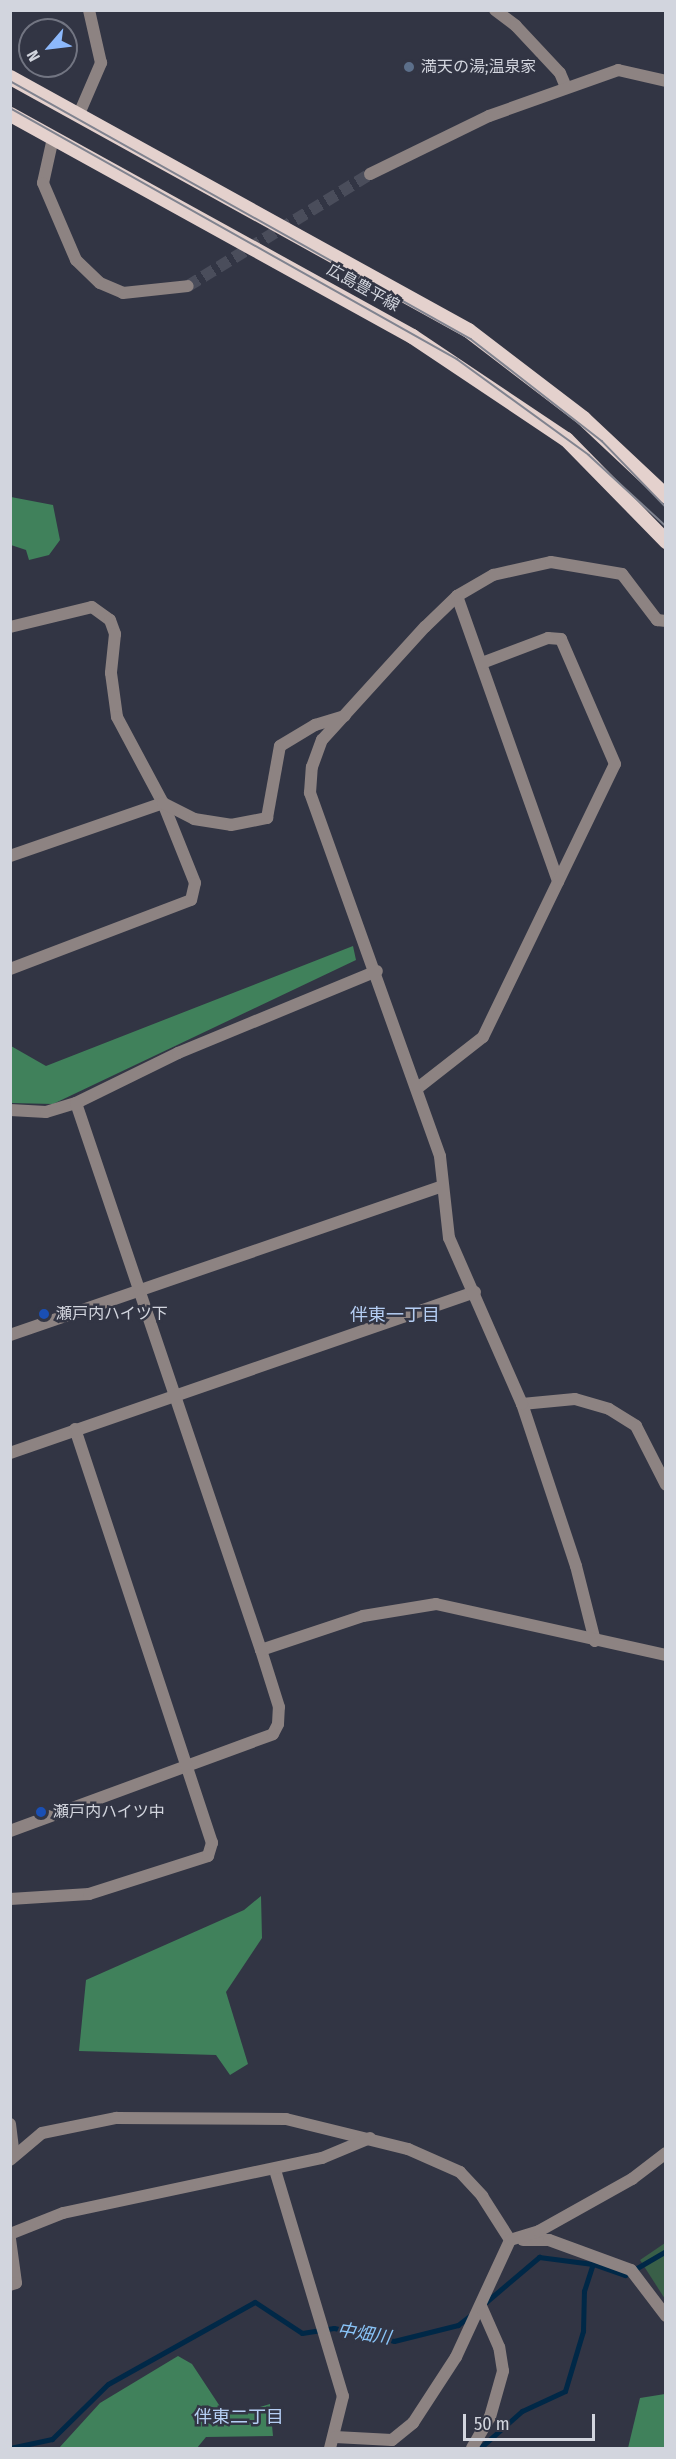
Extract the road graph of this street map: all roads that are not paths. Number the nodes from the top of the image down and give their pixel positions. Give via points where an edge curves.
1 (89, 10) edge
2 (495, 10) edge
3 (10, 77) edge
4 (666, 81) edge
5 (566, 87) junction
6 (10, 114) edge
7 (79, 114) junction
8 (53, 138) junction
9 (370, 174) tunnel mouth
10 (188, 286) tunnel mouth
11 (666, 496) edge
12 (666, 541) edge
13 (457, 596) junction
14 (666, 621) edge
15 (10, 627) edge
16 (482, 663) junction
17 (346, 716) junction
18 (163, 803) junction
19 (10, 856) edge
20 (558, 882) junction
21 (10, 969) edge
22 (377, 971) junction
23 (419, 1086) junction
24 (76, 1103) junction
25 (10, 1110) edge
26 (440, 1187) junction
27 (141, 1287) junction
28 (475, 1292) junction
29 (10, 1335) edge
30 (177, 1392) junction
31 (522, 1404) junction
32 (75, 1429) junction
33 (10, 1453) edge
34 (666, 1485) edge
35 (595, 1641) junction
36 (261, 1650) junction
37 (666, 1655) edge
38 (188, 1766) junction
39 (10, 1831) edge
40 (10, 1899) edge
41 (10, 2124) edge
42 (370, 2138) junction
43 (666, 2153) edge
44 (12, 2158) edge
45 (275, 2170) junction
46 (10, 2234) edge
47 (10, 2239) edge
48 (510, 2240) junction
49 (10, 2285) edge
50 (482, 2306) junction
51 (666, 2316) edge
52 (333, 2443) edge
53 (472, 2448) edge

1 - 7 street via 101,63
2 - 5 street via 516,26 560,74
3 - 7 main road, 広島豊平線
4 - 5 street via 618,70
5 - 9 street via 489,116
6 - 8 main road, 広島豊平線
7 - 11 main road, 広島豊平線 via 468,330 583,418
8 - 10 street via 43,183 76,260 99,283 123,293
8 - 12 main road, 広島豊平線 via 412,336 566,439
13 - 14 street via 494,575 529,564 573,562 622,574 657,620
13 - 16 street
13 - 17 street
15 - 18 street via 92,607 110,620 115,634 111,674 117,717
16 - 20 street
16 - 20 street via 548,638 561,639 608,741 615,764
17 - 18 street via 315,724 280,746 267,818 231,825 194,819
17 - 22 street via 322,740 312,767 310,793
18 - 19 street
18 - 21 street via 195,883 191,900
20 - 23 street via 483,1037
22 - 23 street
22 - 24 street via 178,1053
23 - 26 street via 440,1156
24 - 25 street via 46,1112
24 - 27 street
26 - 27 street
26 - 28 street via 449,1238
27 - 29 street
27 - 30 street
28 - 30 street
28 - 31 street
30 - 32 street
30 - 36 street
31 - 34 street via 575,1399 609,1409 636,1426
31 - 35 street via 576,1566
32 - 33 street
32 - 38 street
35 - 36 street via 436,1604 363,1616
35 - 37 street
36 - 38 street via 279,1707 273,1734
38 - 39 street
38 - 40 street via 212,1843 208,1856 89,1894
41 - 44 street
42 - 44 street via 286,2119 116,2118 42,2133
42 - 45 street
42 - 48 street via 460,2172 482,2196
43 - 48 street via 622,2185 539,2231
45 - 46 street via 63,2214
45 - 52 street via 343,2396
47 - 49 street via 16,2283
48 - 50 street
48 - 51 street via 549,2240 631,2270
50 - 52 street via 456,2357 413,2423 392,2439
50 - 53 street via 499,2347 503,2371 490,2417

